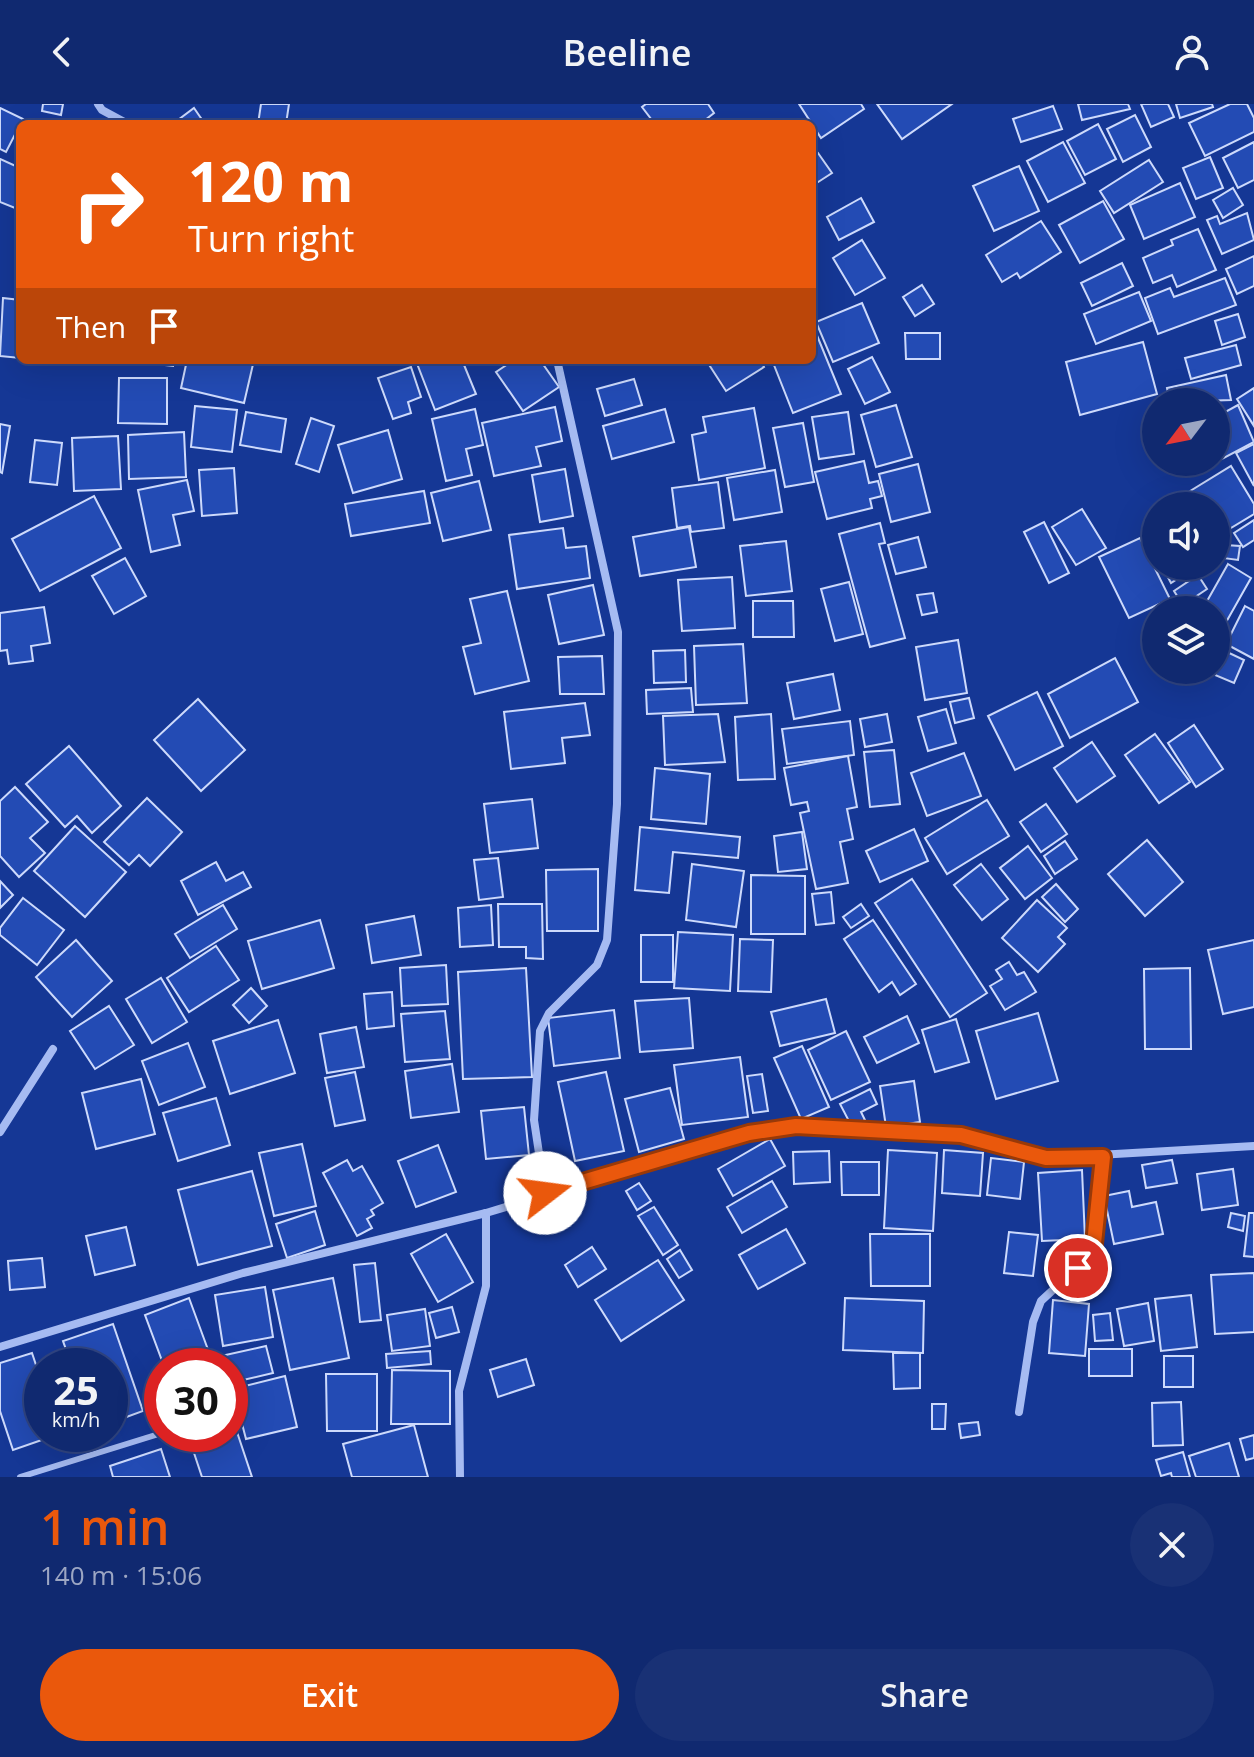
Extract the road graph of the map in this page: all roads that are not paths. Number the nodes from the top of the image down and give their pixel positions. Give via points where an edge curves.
1 (98, 104) edge
2 (121, 120) edge
3 (558, 364) edge
4 (53, 1049) dead end
5 (0, 1132) edge
6 (1254, 1146) edge
7 (1103, 1157) junction
8 (545, 1193) junction
9 (486, 1213) junction
10 (0, 1347) edge
11 (1019, 1412) dead end
12 (144, 1439) edge
13 (20, 1477) edge
14 (460, 1477) edge

1 - 2 street
3 - 8 street via 618,632 619,741 607,940 597,965 549,1013 540,1031 534,1120
4 - 5 street
6 - 7 street
7 - 8 street via 1046,1158 961,1135 796,1126 749,1133
7 - 11 street via 1093,1253 1041,1301
8 - 9 street
9 - 10 street via 243,1273
9 - 14 street via 486,1286 459,1391
12 - 13 lane

